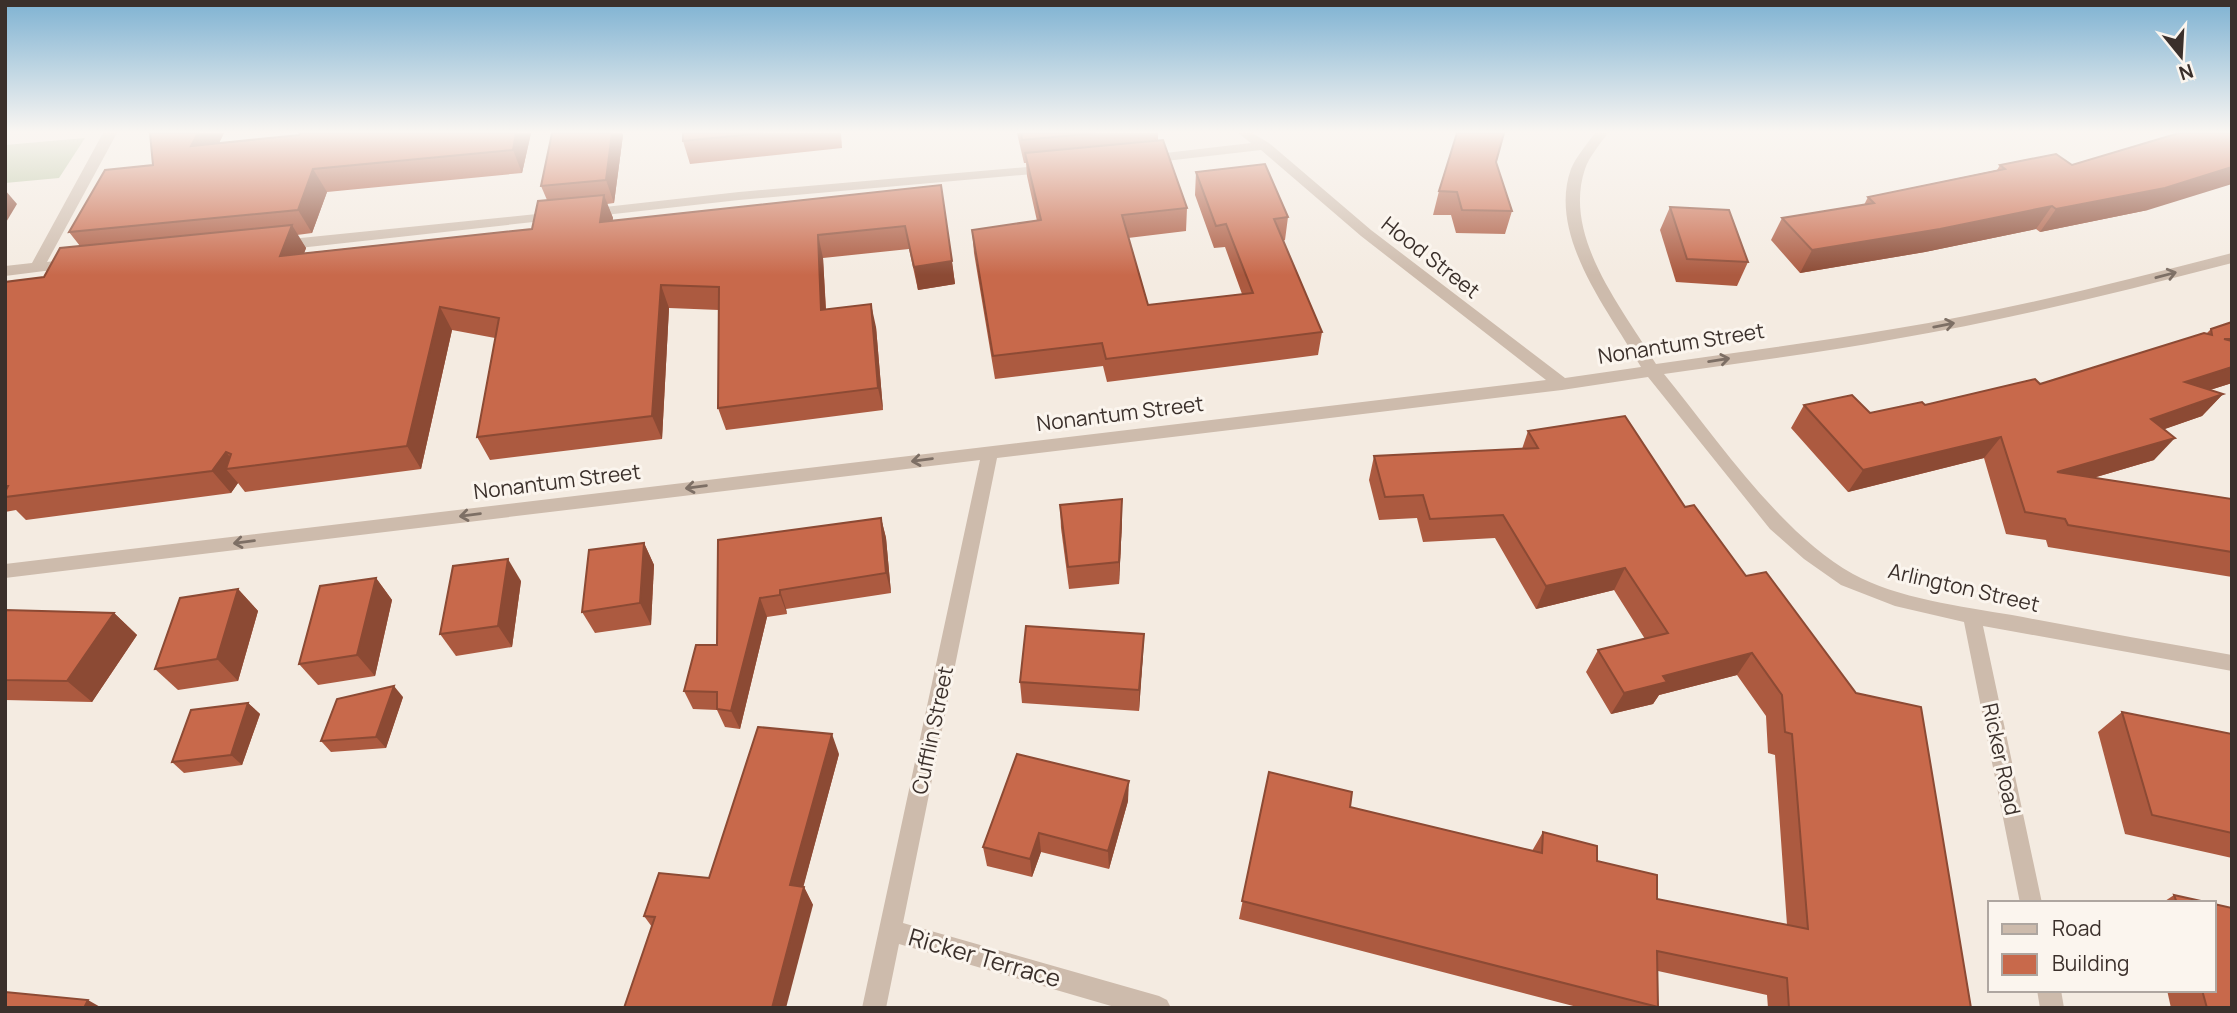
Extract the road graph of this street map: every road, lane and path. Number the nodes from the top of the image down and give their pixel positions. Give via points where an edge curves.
1 (84, 180) edge
2 (915, 180) edge
3 (1304, 180) edge
4 (1576, 180) edge
5 (265, 246) edge
6 (2232, 258) edge
7 (91, 262) edge
8 (37, 267) junction
9 (5, 271) edge
10 (1652, 371) junction
11 (1562, 384) junction
12 (990, 452) junction
13 (5, 571) edge
14 (1972, 616) junction
15 (2232, 663) edge
16 (2031, 901) edge
17 (891, 930) junction
18 (874, 1008) edge
19 (1159, 1008) edge

1 - 8 street
2 - 5 street
3 - 11 street, Hood Street
4 - 10 street, Arlington Street via 1571,206 1582,253
10 -> 6 street, Nonantum Street via 1988,316
7 - 8 street
8 - 9 street
10 - 11 street, Nonantum Street
10 - 14 street, Arlington Street via 1776,524 1810,555 1847,580 1895,598
11 - 12 street, Nonantum Street
12 -> 13 street, Nonantum Street
12 - 17 street, Cufflin Street
14 - 15 street, Arlington Street
14 - 16 street, Ricker Road
17 - 18 street, Cufflin Street
17 - 19 street, Ricker Terrace

